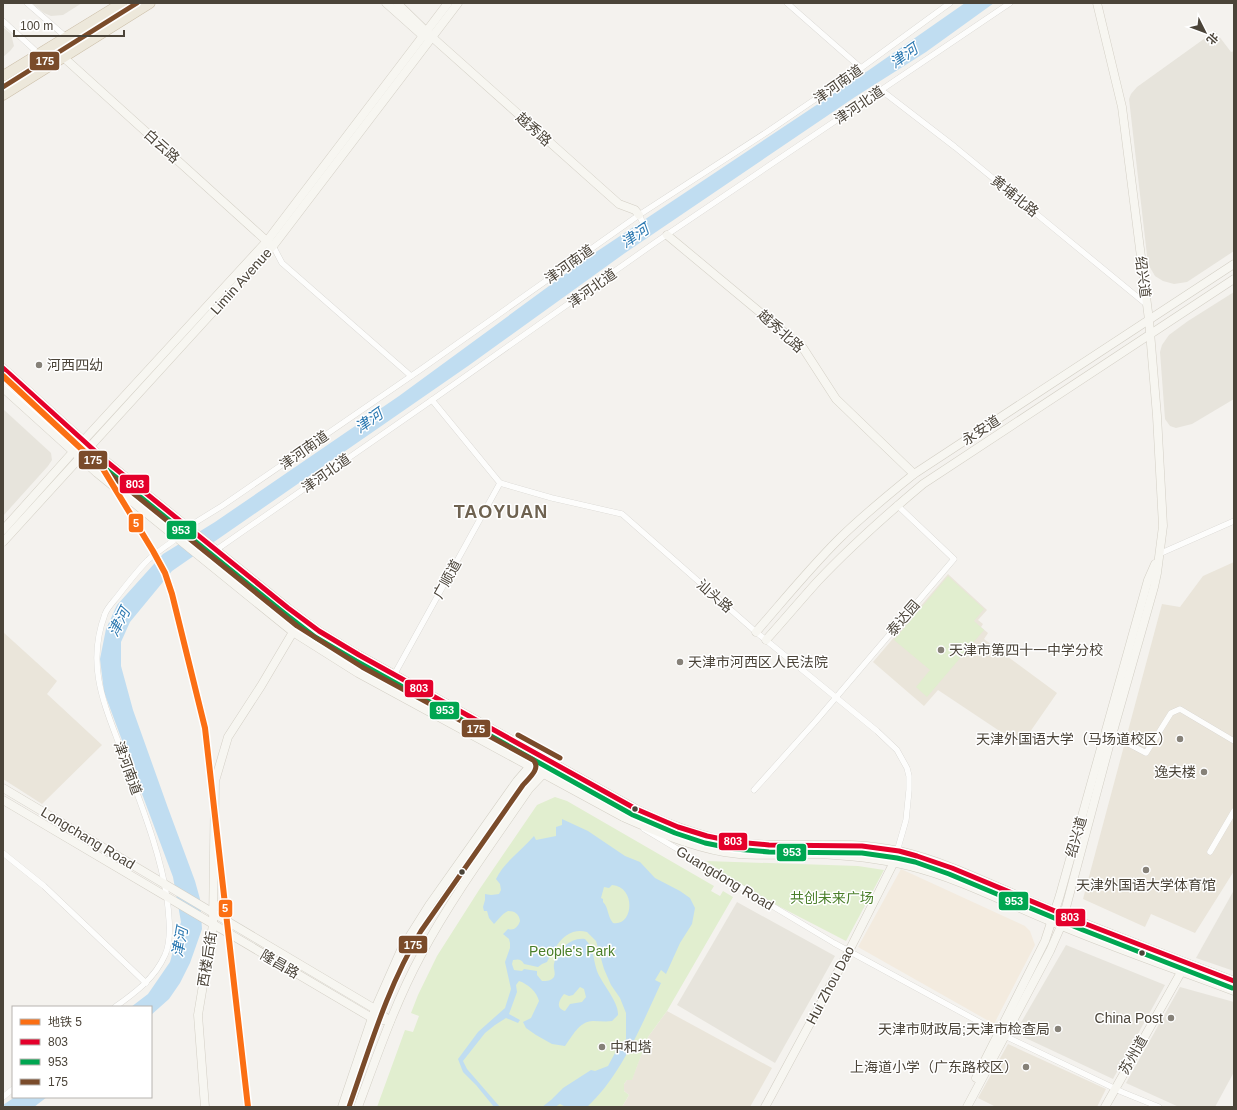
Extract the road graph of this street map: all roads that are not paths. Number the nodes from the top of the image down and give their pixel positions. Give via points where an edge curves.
1 (27, 3) edge
2 (122, 3) edge
3 (150, 3) edge
4 (386, 3) edge
5 (397, 3) edge
6 (448, 3) edge
7 (458, 3) edge
8 (787, 3) edge
9 (950, 3) edge
10 (1010, 3) edge
11 (1097, 3) edge
12 (3, 21) edge
13 (428, 35) junction
14 (66, 37) junction
15 (51, 46) junction
16 (39, 54) junction
17 (64, 58) junction
18 (861, 68) junction
19 (3, 76) edge
20 (882, 90) junction
21 (3, 95) edge
22 (640, 218) junction
23 (667, 235) junction
24 (270, 243) junction
25 (1234, 264) edge
26 (1234, 279) edge
27 (1146, 304) junction
28 (1148, 320) junction
29 (1150, 335) junction
30 (3, 368) edge
31 (411, 376) junction
32 (3, 388) edge
33 (432, 400) junction
34 (86, 444) junction
35 (76, 455) junction
36 (914, 474) junction
37 (500, 483) junction
38 (897, 505) junction
39 (1234, 521) edge
40 (188, 527) junction
41 (3, 530) edge
42 (177, 538) junction
43 (3, 542) edge
44 (216, 550) junction
45 (1159, 554) junction
46 (303, 619) junction
47 (293, 632) junction
48 (756, 632) junction
49 (766, 640) junction
50 (394, 675) junction
51 (835, 697) junction
52 (1112, 734) junction
53 (1234, 741) edge
54 (543, 757) junction
55 (557, 764) junction
56 (530, 766) junction
57 (544, 773) junction
58 (3, 788) edge
59 (754, 790) dead end
60 (3, 800) edge
61 (1234, 811) edge
62 (623, 817) junction
63 (898, 851) junction
64 (1210, 852) dead end
65 (3, 853) edge
66 (894, 862) junction
67 (165, 885) junction
68 (169, 899) junction
69 (1055, 911) junction
70 (210, 912) junction
71 (1064, 915) junction
72 (1051, 922) junction
73 (210, 923) junction
74 (1061, 926) junction
75 (849, 951) junction
76 (1187, 963) junction
77 (1182, 972) junction
78 (1234, 981) edge
79 (146, 983) junction
80 (1234, 991) edge
81 (116, 1006) edge
82 (375, 1009) junction
83 (372, 1018) junction
84 (390, 1021) junction
85 (1002, 1034) junction
86 (1115, 1088) junction
87 (12, 1091) edge
88 (3, 1097) edge
89 (205, 1107) edge
90 (342, 1107) edge
91 (358, 1107) edge
92 (765, 1107) edge
93 (960, 1107) edge
94 (967, 1107) edge
95 (1104, 1107) edge
96 (1159, 1107) edge

1 - 14 street
2 - 14 highway
3 - 17 highway
4 - 13 main road
5 - 13 main road
6 - 13 main road, Limin Avenue
7 - 13 main road, Limin Avenue
8 - 18 street
9 - 18 street, 津河南道
10 - 20 street, 津河北道
11 - 27 main road, 绍兴道 via 1122,107
12 - 16 street
13 - 22 main road, 越秀路 via 619,204 635,210
13 - 24 main road, Limin Avenue
14 - 15 highway
15 - 16 highway
15 - 17 main road, 白云路
16 - 19 highway
17 - 21 highway
17 - 24 main road, 白云路
18 - 22 street, 津河南道
20 - 23 street, 津河北道
20 - 27 street, 黄埔北路
22 - 31 street, 津河南道
23 - 33 street, 津河北道
23 - 36 main road, 越秀北路 via 803,348 836,399
24 - 31 street via 282,263
24 - 34 main road, Limin Avenue
25 - 28 main road, 永安道
26 - 29 main road, 永安道
27 - 28 main road, 绍兴道
28 - 29 main road, 绍兴道
28 - 36 main road, 永安道
29 - 38 main road, 永安道 via 940,472
29 - 45 main road, 绍兴道 via 1163,526
30 - 34 main road
31 - 40 street, 津河南道
32 - 35 main road
33 - 37 street
33 - 44 street, 津河北道
34 - 35 main road, Limin Avenue
34 - 40 main road
35 - 41 main road, Limin Avenue
35 - 42 main road
35 - 43 main road, Limin Avenue
36 - 48 main road, 永安道 via 838,540
37 - 48 street, 汕头路 via 622,514
37 - 50 street, 广顺道
38 - 49 main road, 永安道 via 817,582
38 - 51 street, 泰达园 via 954,559
39 - 45 street
40 - 44 main road
42 - 47 main road, Guangdong Road
42 - 67 street, 津河南道 via 149,559 124,587 106,613 96,663 102,699 156,849
44 - 46 main road
45 - 52 main road, 绍兴道 via 1154,587
45 - 69 main road, 绍兴道 via 1148,580
46 - 47 main road, 西楼后街
46 - 50 main road via 359,656
47 - 56 main road, Guangdong Road via 358,673
47 - 70 main road, 西楼后街 via 228,737 214,789
48 - 49 street, 汕头路
49 - 51 street, 汕头路
50 - 54 main road
51 - 59 street, 泰达园
51 - 63 street, 汕头路 via 897,750 907,768 909,790 906,820
52 - 53 street via 1146,753 1171,714 1180,709
52 - 71 main road, 绍兴道
54 - 55 main road
54 - 56 main road
55 - 57 main road
55 - 63 main road via 636,809 673,825 731,842 844,845
56 - 57 main road, Guangdong Road
56 - 82 main road via 415,927 401,950
57 - 62 main road, Guangdong Road
57 - 84 main road via 443,914
58 - 67 main road, Longchang Road
60 - 68 main road, Longchang Road
61 - 64 street
62 - 66 main road via 667,835 723,852 845,856
62 - 75 street, Guangdong Road
63 - 66 street, 汕头路
63 - 69 main road via 941,864
65 - 79 street via 44,886
66 - 72 main road via 946,878
66 - 75 main road, Hui Zhou Dao
67 - 68 street, 津河南道
67 - 70 main road, Longchang Road
68 - 73 main road, 隆昌路
68 - 79 street, 津河南道 via 166,954
69 - 71 main road
69 - 72 main road, 绍兴道
70 - 73 main road, 西楼后街
70 - 82 main road, Longchang Road
71 - 74 main road, 绍兴道
71 - 76 main road
72 - 74 main road
72 - 85 main road, 绍兴道
73 - 83 main road, 隆昌路
73 - 89 main road, 西楼后街 via 198,1015
74 - 77 main road
74 - 85 main road, 绍兴道 via 1050,951
75 - 85 street, Guangdong Road
75 - 92 main road, Hui Zhou Dao
76 - 77 main road, 苏州道
76 - 78 main road
77 - 80 main road
77 - 86 main road, 苏州道
79 - 81 street, 津河南道
82 - 83 main road
82 - 84 main road, Longchang Road
83 - 84 main road, 隆昌路
83 - 90 main road
84 - 91 main road
85 - 86 street, Guangdong Road
85 - 93 main road, 绍兴道
85 - 94 main road, 绍兴道
86 - 95 main road, 苏州道
86 - 96 street, Guangdong Road
87 - 88 street

